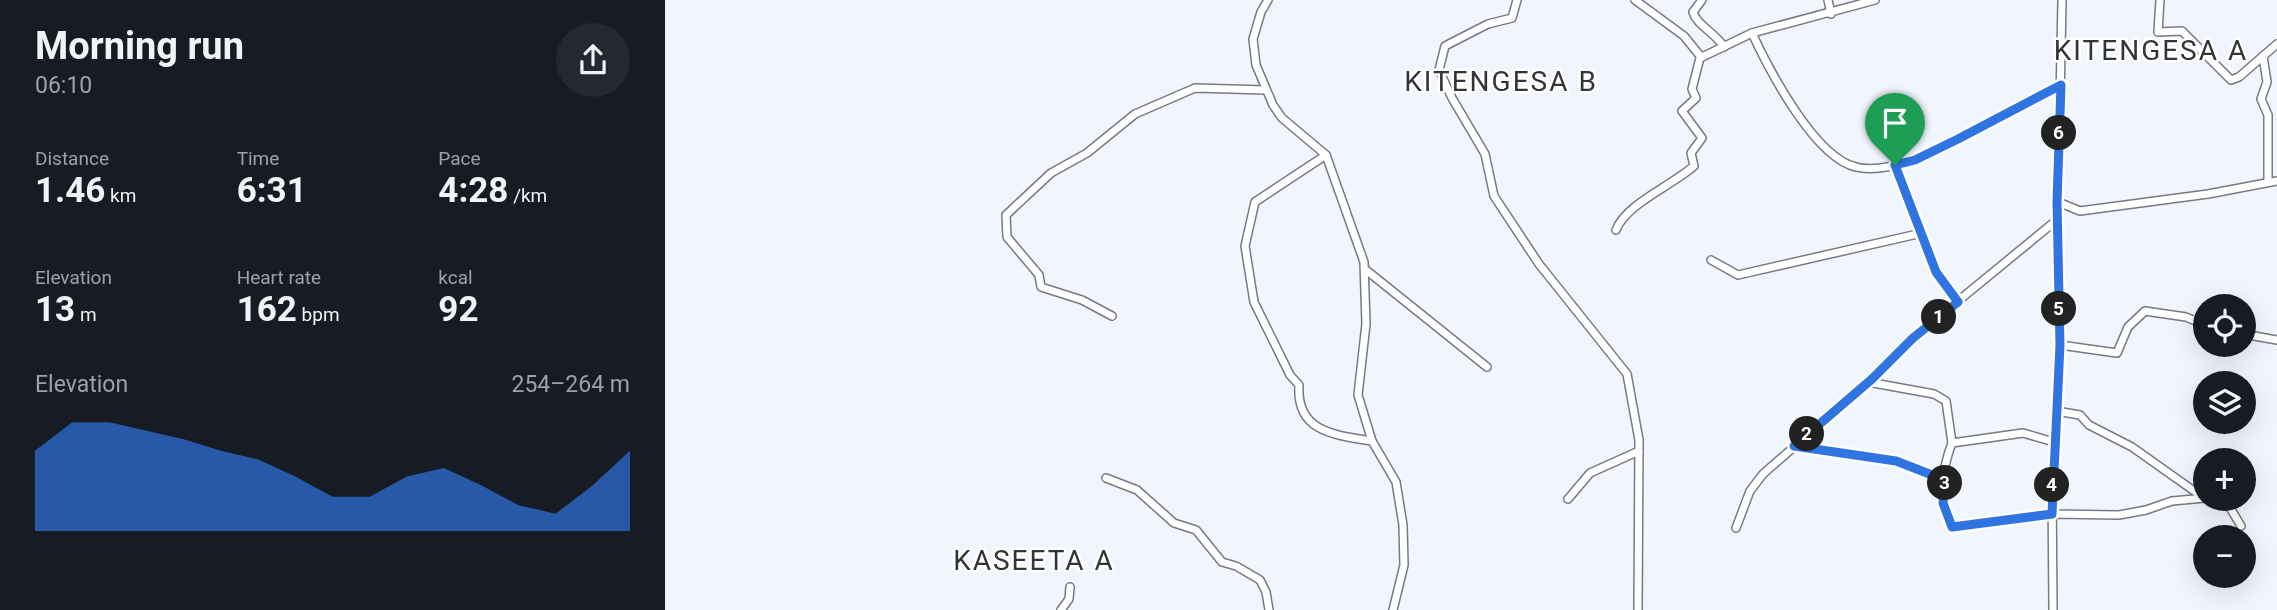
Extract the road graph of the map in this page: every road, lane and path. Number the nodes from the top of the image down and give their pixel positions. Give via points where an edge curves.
1 (1268, 0) edge
2 (1517, 0) edge
3 (1635, 0) edge
4 (1702, 0) edge
5 (1828, 0) edge
6 (1875, 0) edge
7 (2062, 0) edge
8 (2160, 0) edge
9 (1831, 14) junction
10 (1752, 33) junction
11 (2277, 44) edge
12 (1724, 47) junction
13 (2263, 56) junction
14 (1701, 57) junction
15 (2061, 85) junction
16 (1266, 90) junction
17 (1326, 155) junction
18 (1895, 165) junction
19 (2273, 181) edge
20 (2057, 202) junction
21 (2058, 219) junction
22 (1616, 230) dead end
23 (1922, 233) junction
24 (1711, 260) dead end
25 (1366, 270) junction
26 (1958, 302) junction
27 (1112, 316) dead end
28 (2193, 320) edge
29 (2256, 336) edge
30 (2277, 340) edge
31 (2060, 345) junction
32 (1487, 367) dead end
33 (1868, 382) junction
34 (2056, 411) junction
35 (1372, 441) junction
36 (2054, 442) junction
37 (1952, 443) junction
38 (1794, 446) junction
39 (1639, 451) junction
40 (1106, 478) dead end
41 (1945, 480) junction
42 (1568, 499) dead end
43 (2052, 514) junction
44 (1736, 528) dead end
45 (1070, 587) dead end
46 (1061, 610) edge
47 (1269, 610) edge
48 (1393, 610) edge
49 (1638, 610) edge
50 (2053, 610) edge

1 - 16 street via 1253,39 1256,65
2 - 39 street via 1512,18 1488,24 1445,46 1439,70 1485,155 1494,196 1539,264 1627,374
3 - 14 street via 1684,36
4 - 12 street via 1693,12 1695,18 1717,35
5 - 9 street
6 - 9 street
7 - 15 street
8 - 13 street via 2158,32 2182,30 2227,77 2239,78
9 - 10 street
10 - 12 street
10 - 18 street via 1774,79 1827,151 1857,168
11 - 13 street
12 - 14 street
13 - 19 street via 2267,87 2261,99 2268,115
14 - 22 street via 1692,89 1696,98 1682,111 1702,138 1691,153 1694,166 1634,206
15 - 18 street via 1915,160
15 - 20 street
16 - 17 street via 1282,118
16 - 27 street via 1195,88 1135,114 1087,153 1051,173 1006,215 1007,237 1039,275 1041,287
17 - 25 street
17 - 35 street via 1255,202 1246,238 1248,268 1254,302 1299,385 1297,397 1304,416 1321,429
18 - 23 street
19 - 20 street via 2080,211
20 - 21 street
21 - 26 street
21 - 31 street
23 - 24 street via 1738,275
23 - 26 street via 1936,272
25 - 32 street
25 - 35 street via 1359,395
26 - 33 street
28 - 31 street via 2145,311 2129,327 2117,353
29 - 30 street
31 - 34 street
33 - 37 street via 1934,394 1946,401
33 - 38 street
34 - 36 street
34 - 43 street via 2080,415 2205,498 2119,515
35 - 48 street via 1395,482 1401,507 1404,565
36 - 37 street via 2023,433
36 - 43 street
37 - 41 street
38 - 41 street via 1896,461
38 - 44 street via 1750,491
39 - 42 street via 1590,473
39 - 49 street
40 - 47 street via 1137,490 1174,523 1195,530 1222,562 1260,580
41 - 43 street via 1943,503 1952,527
43 - 50 street
45 - 46 street

